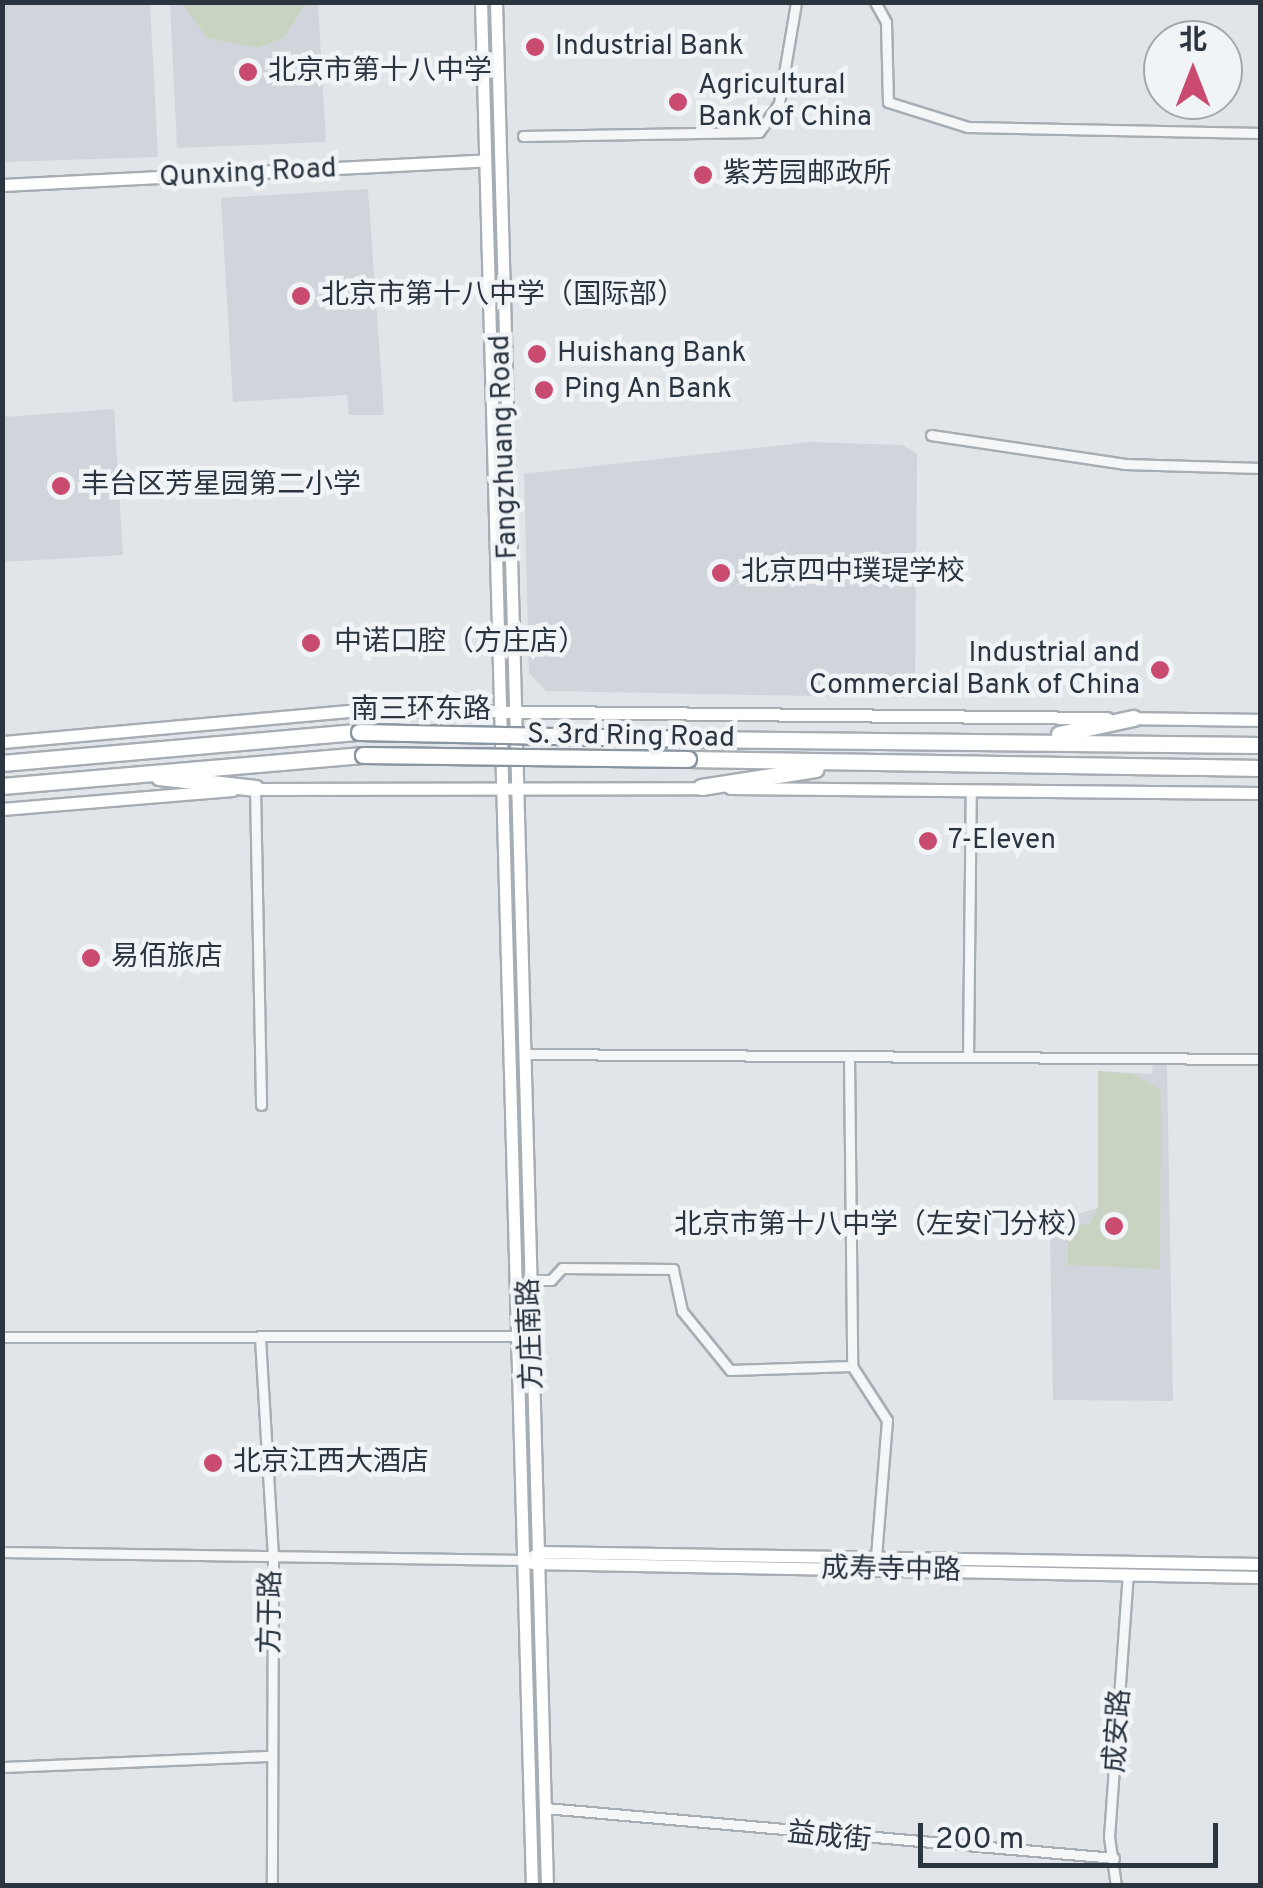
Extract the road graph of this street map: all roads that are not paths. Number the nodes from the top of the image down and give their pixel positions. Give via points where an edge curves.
1 (480, 2) edge
2 (496, 2) edge
3 (796, 2) edge
4 (875, 2) edge
5 (1260, 133) edge
6 (523, 136) dead end
7 (494, 160) junction
8 (479, 161) junction
9 (2, 185) edge
10 (930, 435) dead end
11 (1260, 468) edge
12 (510, 711) junction
13 (1133, 718) junction
14 (1260, 720) edge
15 (1031, 740) junction
16 (2, 742) edge
17 (1260, 745) edge
18 (2, 754) edge
19 (44, 759) junction
20 (856, 762) junction
21 (2, 763) edge
22 (1260, 768) edge
23 (130, 774) junction
24 (509, 783) junction
25 (2, 786) edge
26 (255, 788) junction
27 (701, 788) junction
28 (971, 790) junction
29 (1260, 793) edge
30 (2, 808) edge
31 (524, 1054) junction
32 (849, 1056) junction
33 (968, 1057) junction
34 (1260, 1060) edge
35 (261, 1105) dead end
36 (530, 1280) junction
37 (520, 1336) junction
38 (2, 1337) edge
39 (260, 1338) junction
40 (852, 1366) junction
41 (2, 1552) edge
42 (876, 1557) junction
43 (273, 1558) junction
44 (539, 1559) junction
45 (523, 1560) junction
46 (1260, 1564) edge
47 (1128, 1574) junction
48 (1260, 1577) edge
49 (269, 1756) junction
50 (2, 1766) edge
51 (544, 1808) junction
52 (1114, 1858) junction
53 (272, 1886) edge
54 (532, 1886) edge
55 (547, 1886) edge
56 (1116, 1886) edge

1 - 8 street
2 - 7 street, Fangzhuang Road
3 - 6 street via 779,102 759,132
4 - 5 street via 886,22 888,102 968,128
7 - 8 street, Qunxing Road
7 - 12 street, Fangzhuang Road
8 - 9 street, Qunxing Road
8 - 12 street
10 - 11 street via 1124,464
12 - 13 street, 南三环东路
12 - 16 street, 南三环东路 via 305,713
12 - 24 street
13 - 14 street, 南三环东路
13 - 15 highway
15 - 17 highway, S. 3rd Ring Road
15 - 19 highway, S. 3rd Ring Road, bridge via 359,732
18 - 19 highway
19 - 21 highway, S. 3rd Ring Road
20 - 22 highway, S. 3rd Ring Road
20 - 23 highway, S. 3rd Ring Road, bridge via 363,755
20 - 27 highway
23 - 25 highway
23 - 26 highway
24 - 26 street
24 - 27 street
24 - 31 street, 方庄南路
24 - 37 street, 方庄南路
26 - 30 street
26 - 35 street
27 - 28 street
28 - 29 street
28 - 33 street
31 - 32 street
31 - 36 street, 方庄南路
32 - 33 street
32 - 40 street
33 - 34 street
36 - 40 street via 551,1280 562,1268 674,1269 682,1311 730,1370
36 - 44 street, 方庄南路
37 - 39 street
37 - 45 street, 方庄南路
38 - 39 street
39 - 43 street, 方于路
40 - 42 street via 887,1420
41 - 43 street
42 - 44 street, 成寿寺中路
42 - 46 street, 成寿寺中路
43 - 45 street
43 - 49 street, 方于路
44 - 45 street, 成寿寺中路
44 - 47 street, 成寿寺中路
44 - 51 street, 方庄南路
45 - 54 street, 方庄南路
47 - 48 street, 成寿寺中路
47 - 52 street, 成安路
49 - 50 street
49 - 53 street, 方于路
51 - 52 street, 益成街
51 - 55 street, 方庄南路
52 - 56 street, 成安路

